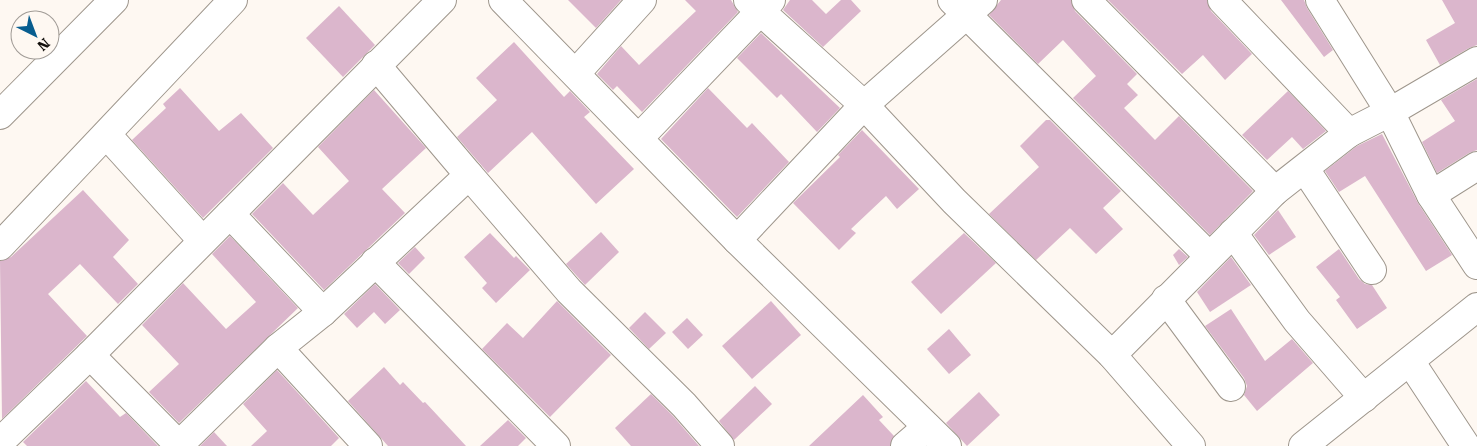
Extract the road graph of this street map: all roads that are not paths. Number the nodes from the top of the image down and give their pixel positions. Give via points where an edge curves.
1 (114, 0) edge
2 (233, 0) edge
3 (442, 0) edge
4 (642, 0) edge
5 (1086, 0) edge
6 (1222, 0) edge
7 (1320, 0) edge
8 (508, 1) edge
9 (760, 4) edge
10 (968, 5) edge
11 (1477, 61) edge
12 (376, 65) junction
13 (576, 73) junction
14 (864, 105) junction
15 (1390, 112) junction
16 (0, 115) edge
17 (1349, 133) junction
18 (107, 135) junction
19 (639, 138) junction
20 (1477, 166) edge
21 (1305, 169) junction
22 (468, 175) junction
23 (1276, 191) junction
24 (1431, 195) junction
25 (230, 214) junction
26 (1233, 233) junction
27 (202, 240) junction
28 (736, 240) junction
29 (0, 246) edge
30 (1209, 256) junction
31 (375, 262) junction
32 (1477, 265) edge
33 (1372, 270) dead end
34 (1166, 299) junction
35 (1477, 307) edge
36 (324, 312) junction
37 (278, 348) junction
38 (90, 355) junction
39 (1112, 355) junction
40 (1410, 361) junction
41 (1231, 387) dead end
42 (1364, 398) junction
43 (927, 427) junction
44 (0, 442) edge
45 (1317, 442) edge
46 (179, 446) edge
47 (368, 446) edge
48 (556, 446) edge
49 (720, 446) edge
50 (905, 446) edge
51 (947, 446) edge
52 (1191, 446) edge
53 (1466, 446) edge

1 - 16 street
2 - 18 street
3 - 12 street
4 - 13 street
5 - 23 street
6 - 17 street
7 - 15 street
8 - 13 street
9 - 14 street
9 - 19 street
10 - 14 street
10 - 30 street
11 - 15 street
12 - 22 street
12 - 25 street
13 - 19 street
14 - 28 street
14 - 39 street via 954,201
15 - 17 street
15 - 24 street
17 - 21 street
18 - 27 street
18 - 29 street
19 - 28 street
20 - 24 street
21 - 23 street
21 - 33 street
22 - 31 street
22 - 49 street via 569,291 684,405
23 - 26 street
24 - 32 street
25 - 27 street
25 - 36 street
26 - 30 street
26 - 42 street via 1297,321
27 - 38 street
28 - 43 street
30 - 34 street
31 - 36 street
31 - 48 street
34 - 39 street
34 - 41 street
35 - 40 street
36 - 37 street
37 - 46 street
37 - 47 street
38 - 44 street
38 - 46 street
39 - 52 street
40 - 42 street
40 - 53 street
42 - 45 street
43 - 50 street
43 - 51 street

